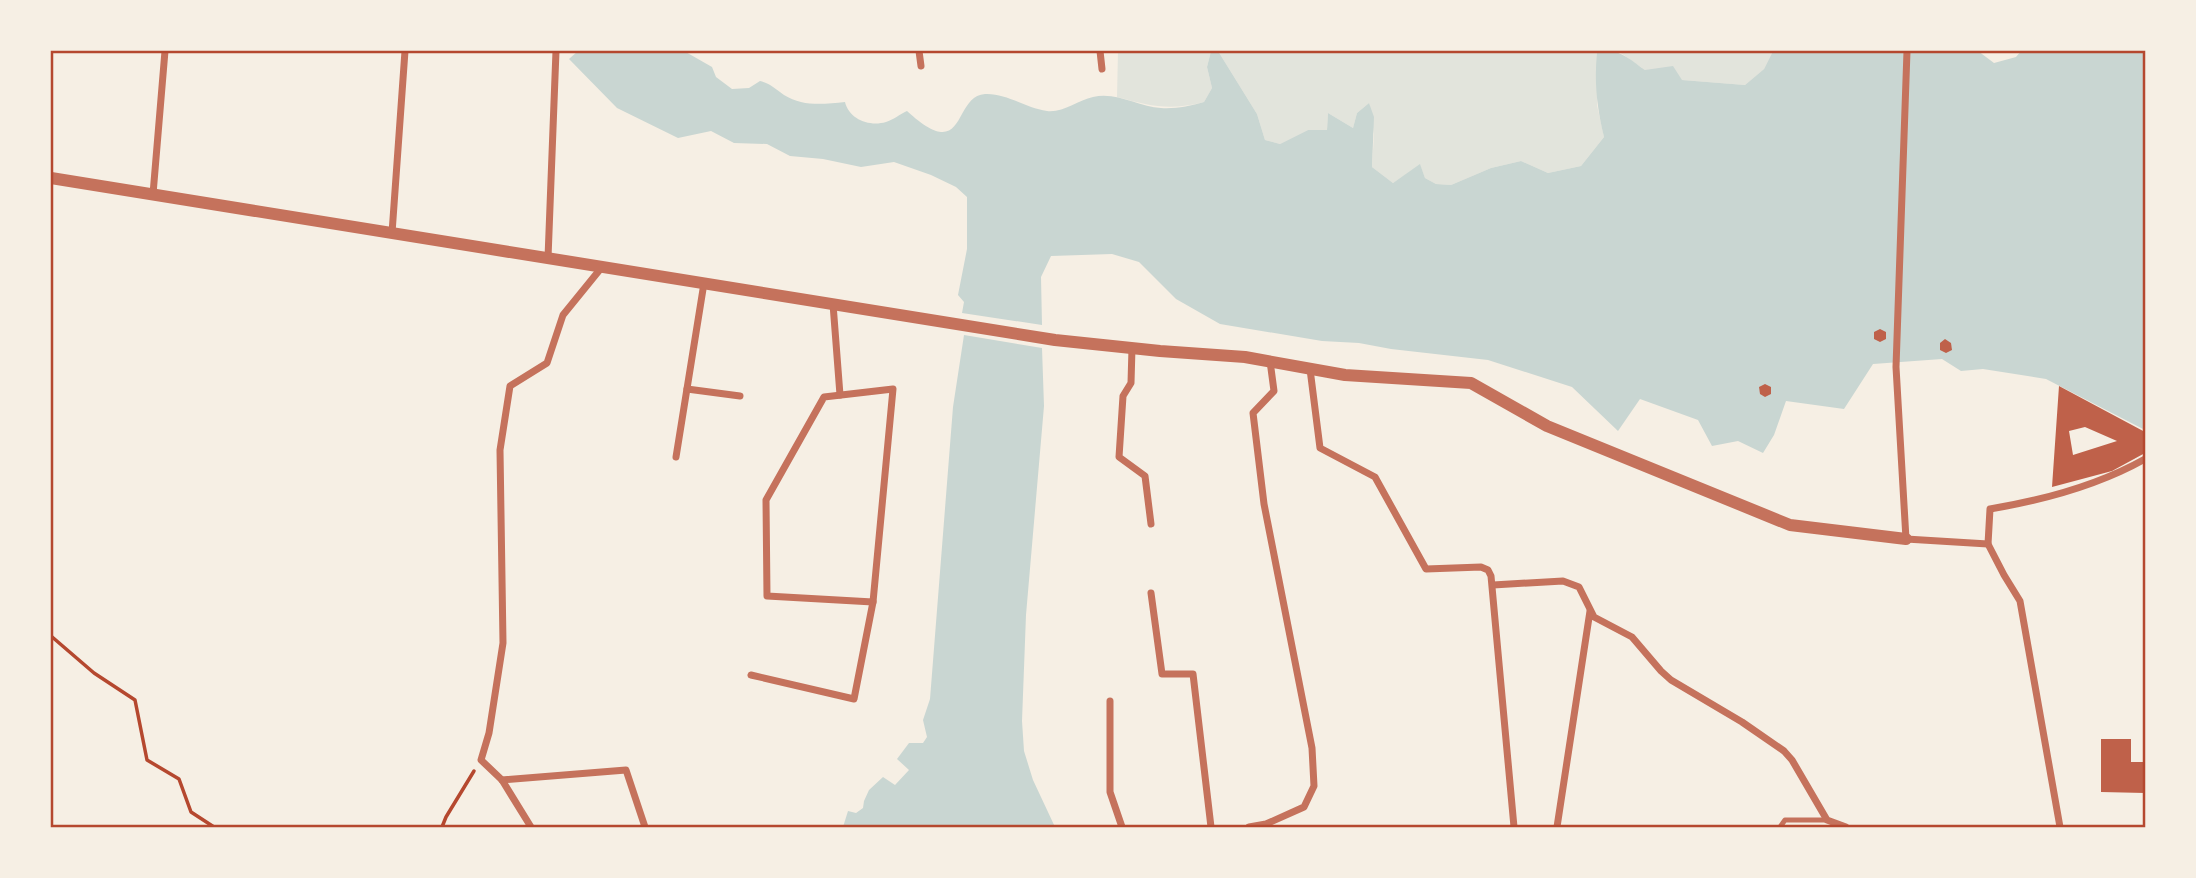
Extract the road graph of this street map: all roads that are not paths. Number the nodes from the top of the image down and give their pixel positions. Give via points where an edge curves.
1 (165, 51) edge
2 (405, 51) edge
3 (556, 51) edge
4 (919, 51) edge
5 (1100, 51) edge
6 (1907, 51) edge
7 (921, 66) dead end
8 (1102, 69) dead end
9 (51, 178) edge
10 (153, 194) junction
11 (392, 233) junction
12 (548, 258) junction
13 (602, 267) junction
14 (704, 283) junction
15 (833, 304) junction
16 (1132, 348) junction
17 (1270, 361) junction
18 (1310, 369) junction
19 (687, 389) junction
20 (840, 395) junction
21 (740, 396) dead end
22 (676, 457) dead end
23 (2145, 459) edge
24 (1151, 524) dead end
25 (1906, 539) junction
26 (1989, 544) junction
27 (1493, 585) junction
28 (1151, 593) dead end
29 (873, 601) junction
30 (1590, 611) junction
31 (751, 675) dead end
32 (1111, 701) dead end
33 (502, 780) junction
34 (1827, 820) junction
35 (531, 827) edge
36 (645, 827) edge
37 (1122, 827) edge
38 (1211, 827) edge
39 (1249, 827) edge
40 (1514, 827) edge
41 (1556, 827) edge
42 (1780, 827) edge
43 (1846, 827) edge
44 (2060, 827) edge

1 - 10 street
2 - 11 street
3 - 12 street
4 - 7 street
5 - 8 street
6 - 25 street via 1896,367
9 - 10 street
10 - 11 street
11 - 12 street
12 - 13 street
13 - 14 street
13 - 33 street via 563,315 547,363 510,386 500,450 503,643 481,760
14 - 15 street
14 - 19 street
15 - 16 street
15 - 20 street
16 - 17 street
16 - 24 street via 1119,457 1145,476
17 - 18 street
17 - 39 street via 1274,391 1253,413 1264,504 1312,748 1314,786 1304,807
18 - 25 street via 1471,383 1547,426 1790,524
18 - 27 street via 1320,448 1375,477 1426,569 1481,567 1488,570
19 - 21 street
19 - 22 street
20 - 29 street via 893,390
20 - 29 street via 824,397 766,500 767,596
23 - 26 street via 2117,475 2035,501 1990,509
25 - 26 street
26 - 44 street via 2020,601
27 - 30 street via 1571,583 1579,587
27 - 40 street
28 - 38 street via 1162,674 1193,674
29 - 31 street via 854,699
30 - 34 street via 1632,637 1671,680 1784,751
30 - 41 street
32 - 37 street via 1111,792
33 - 35 street
33 - 36 street via 626,770
34 - 42 lane via 1785,820
34 - 43 street

